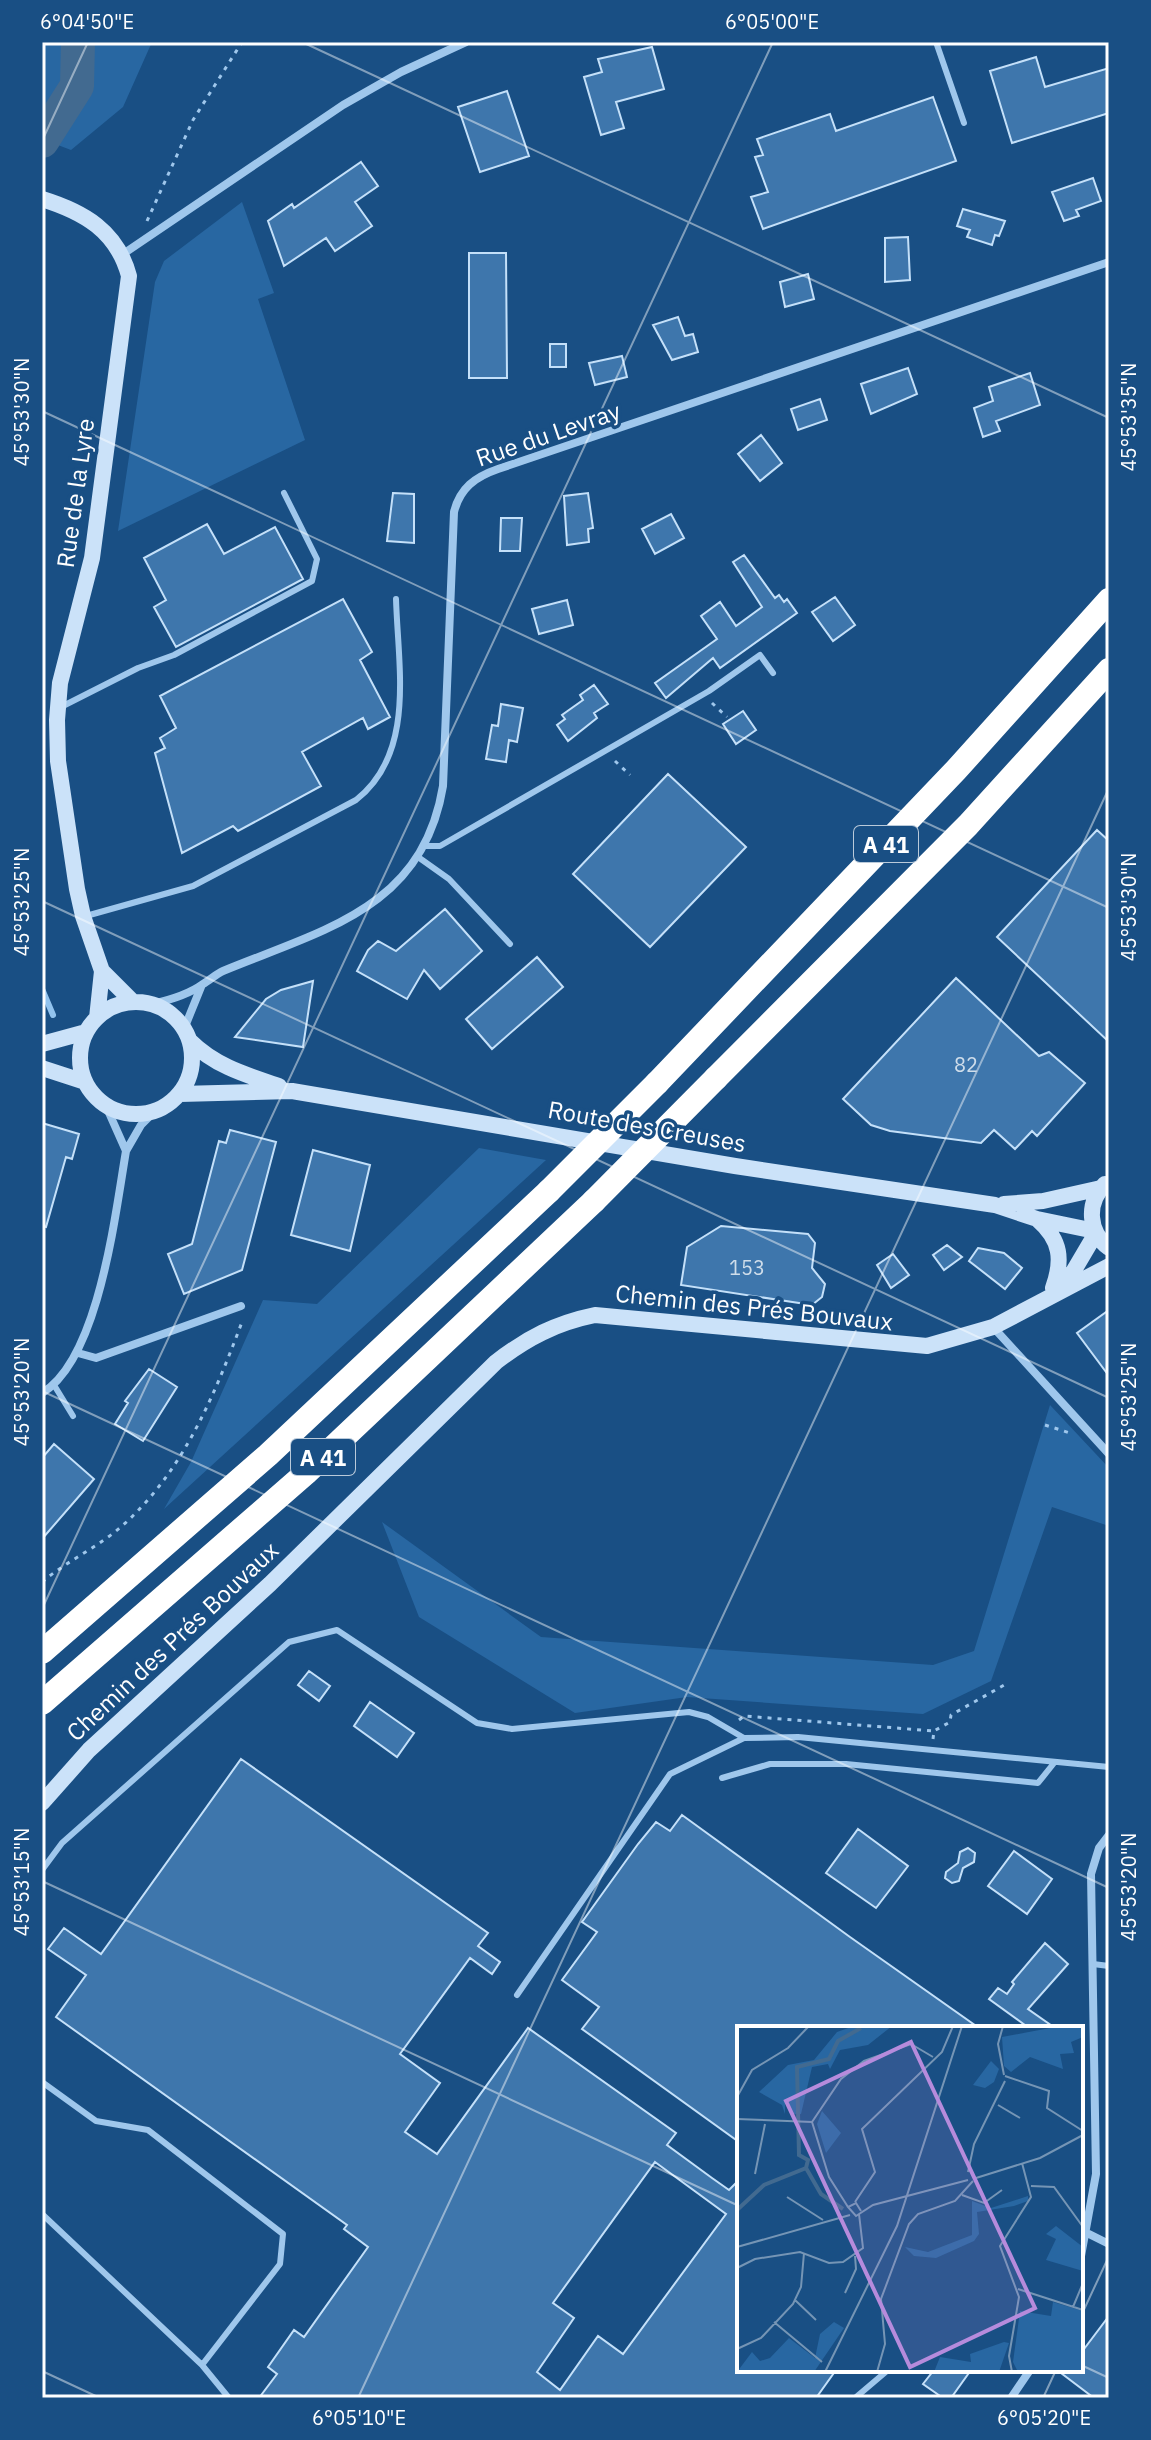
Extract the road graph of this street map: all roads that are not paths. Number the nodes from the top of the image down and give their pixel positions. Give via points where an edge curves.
1 (466, 42) edge
2 (936, 42) edge
3 (964, 123) dead end
4 (42, 199) edge
5 (123, 254) junction
6 (1109, 262) edge
7 (284, 493) dead end
8 (396, 599) dead end
9 (1109, 600) edge
10 (1109, 670) edge
11 (773, 673) dead end
12 (57, 709) junction
13 (425, 846) junction
14 (418, 857) junction
15 (83, 916) junction
16 (510, 944) dead end
17 (102, 971) junction
18 (201, 986) junction
19 (133, 1002) junction
20 (152, 1004) junction
21 (97, 1018) junction
22 (86, 1032) junction
23 (187, 1035) junction
24 (42, 1044) edge
25 (42, 1068) edge
26 (85, 1082) junction
27 (292, 1091) junction
28 (180, 1094) junction
29 (106, 1106) junction
30 (154, 1112) junction
31 (126, 1151) junction
32 (1105, 1184) edge
33 (995, 1205) junction
34 (1037, 1219) junction
35 (1095, 1232) junction
36 (1109, 1248) edge
37 (1109, 1266) edge
38 (1051, 1292) junction
39 (241, 1306) road end
40 (1023, 1312) junction
41 (993, 1327) junction
42 (78, 1353) junction
43 (54, 1385) junction
44 (42, 1393) edge
45 (73, 1416) dead end
46 (1109, 1454) edge
47 (42, 1652) edge
48 (42, 1703) edge
49 (744, 1738) junction
50 (1054, 1763) junction
51 (1109, 1767) edge
52 (722, 1778) dead end
53 (42, 1803) edge
54 (1109, 1835) edge
55 (42, 1870) edge
56 (1093, 1964) junction
57 (1109, 1966) edge
58 (517, 1995) dead end
59 (42, 2082) edge
60 (42, 2214) edge
61 (1087, 2233) junction
62 (1109, 2244) edge
63 (1083, 2248) edge
64 (202, 2365) junction
65 (886, 2372) edge
66 (1029, 2372) edge
67 (229, 2398) edge
68 (855, 2398) edge
69 (1011, 2398) edge

1 - 5 street via 343,105
2 - 3 lane
4 - 5 street via 90,218
5 - 12 street, Rue de la Lyre via 129,276 92,558
6 - 13 street, Rue du Levray via 472,481 454,512 443,786
7 - 12 lane via 317,559 312,581 174,655
8 - 15 lane via 400,716 384,770 370,789 193,886
9 - 47 highway, A 41, bridge via 956,770 549,1191 268,1455
10 - 48 highway, A 41, bridge via 968,825 594,1201 306,1473
11 - 13 lane via 760,655 705,693 440,846
12 - 15 street, Rue de la Lyre via 58,761
13 - 14 street, Rue du Levray
14 - 16 lane via 449,879
14 - 18 street, Rue du Levray via 396,884 357,915 219,972
15 - 17 street, Rue de la Lyre
17 - 19 street, Rue de la Lyre
17 - 21 street, Rue de la Lyre
18 - 20 street, Rue du Levray
18 - 23 street
19 - 20 street
19 - 21 street
20 - 23 street via 171,1014
21 - 22 street
22 - 24 street
22 - 26 street via 80,1065
23 - 27 street, Route des Creuses via 224,1067
23 - 28 street via 191,1069
25 - 26 street
26 - 29 street
27 - 28 street, Route des Creuses
27 - 33 street, Route des Creuses
28 - 30 street
29 - 30 street via 138,1115
29 - 31 street
30 - 31 street
31 - 42 street via 96,1297
32 - 33 street, Route des Creuses via 1043,1201
32 - 35 street via 1092,1208
33 - 34 street, Route des Creuses
34 - 35 street, Route des Creuses
34 - 38 street via 1060,1250
35 - 36 street
35 - 38 street via 1073,1272
37 - 40 street
38 - 40 street
39 - 42 street via 96,1358
40 - 41 street, Chemin des Prés Bouvaux
41 - 46 street
41 - 53 street, Chemin des Prés Bouvaux via 942,1343 901,1346 595,1315 525,1339 89,1750
42 - 43 street
43 - 44 street
43 - 45 lane
49 - 50 lane via 798,1737
49 - 55 lane via 689,1712 512,1729 477,1723 337,1630 289,1642 62,1843
49 - 58 lane via 670,1774
50 - 51 lane
50 - 52 lane via 1038,1783 846,1764 770,1764
54 - 56 street via 1091,1874
56 - 57 lane
56 - 61 street via 1098,2115
59 - 64 lane via 96,2121 148,2130 283,2234 280,2264
60 - 64 lane
61 - 62 street
61 - 63 street
64 - 67 lane
65 - 68 lane
66 - 69 street

